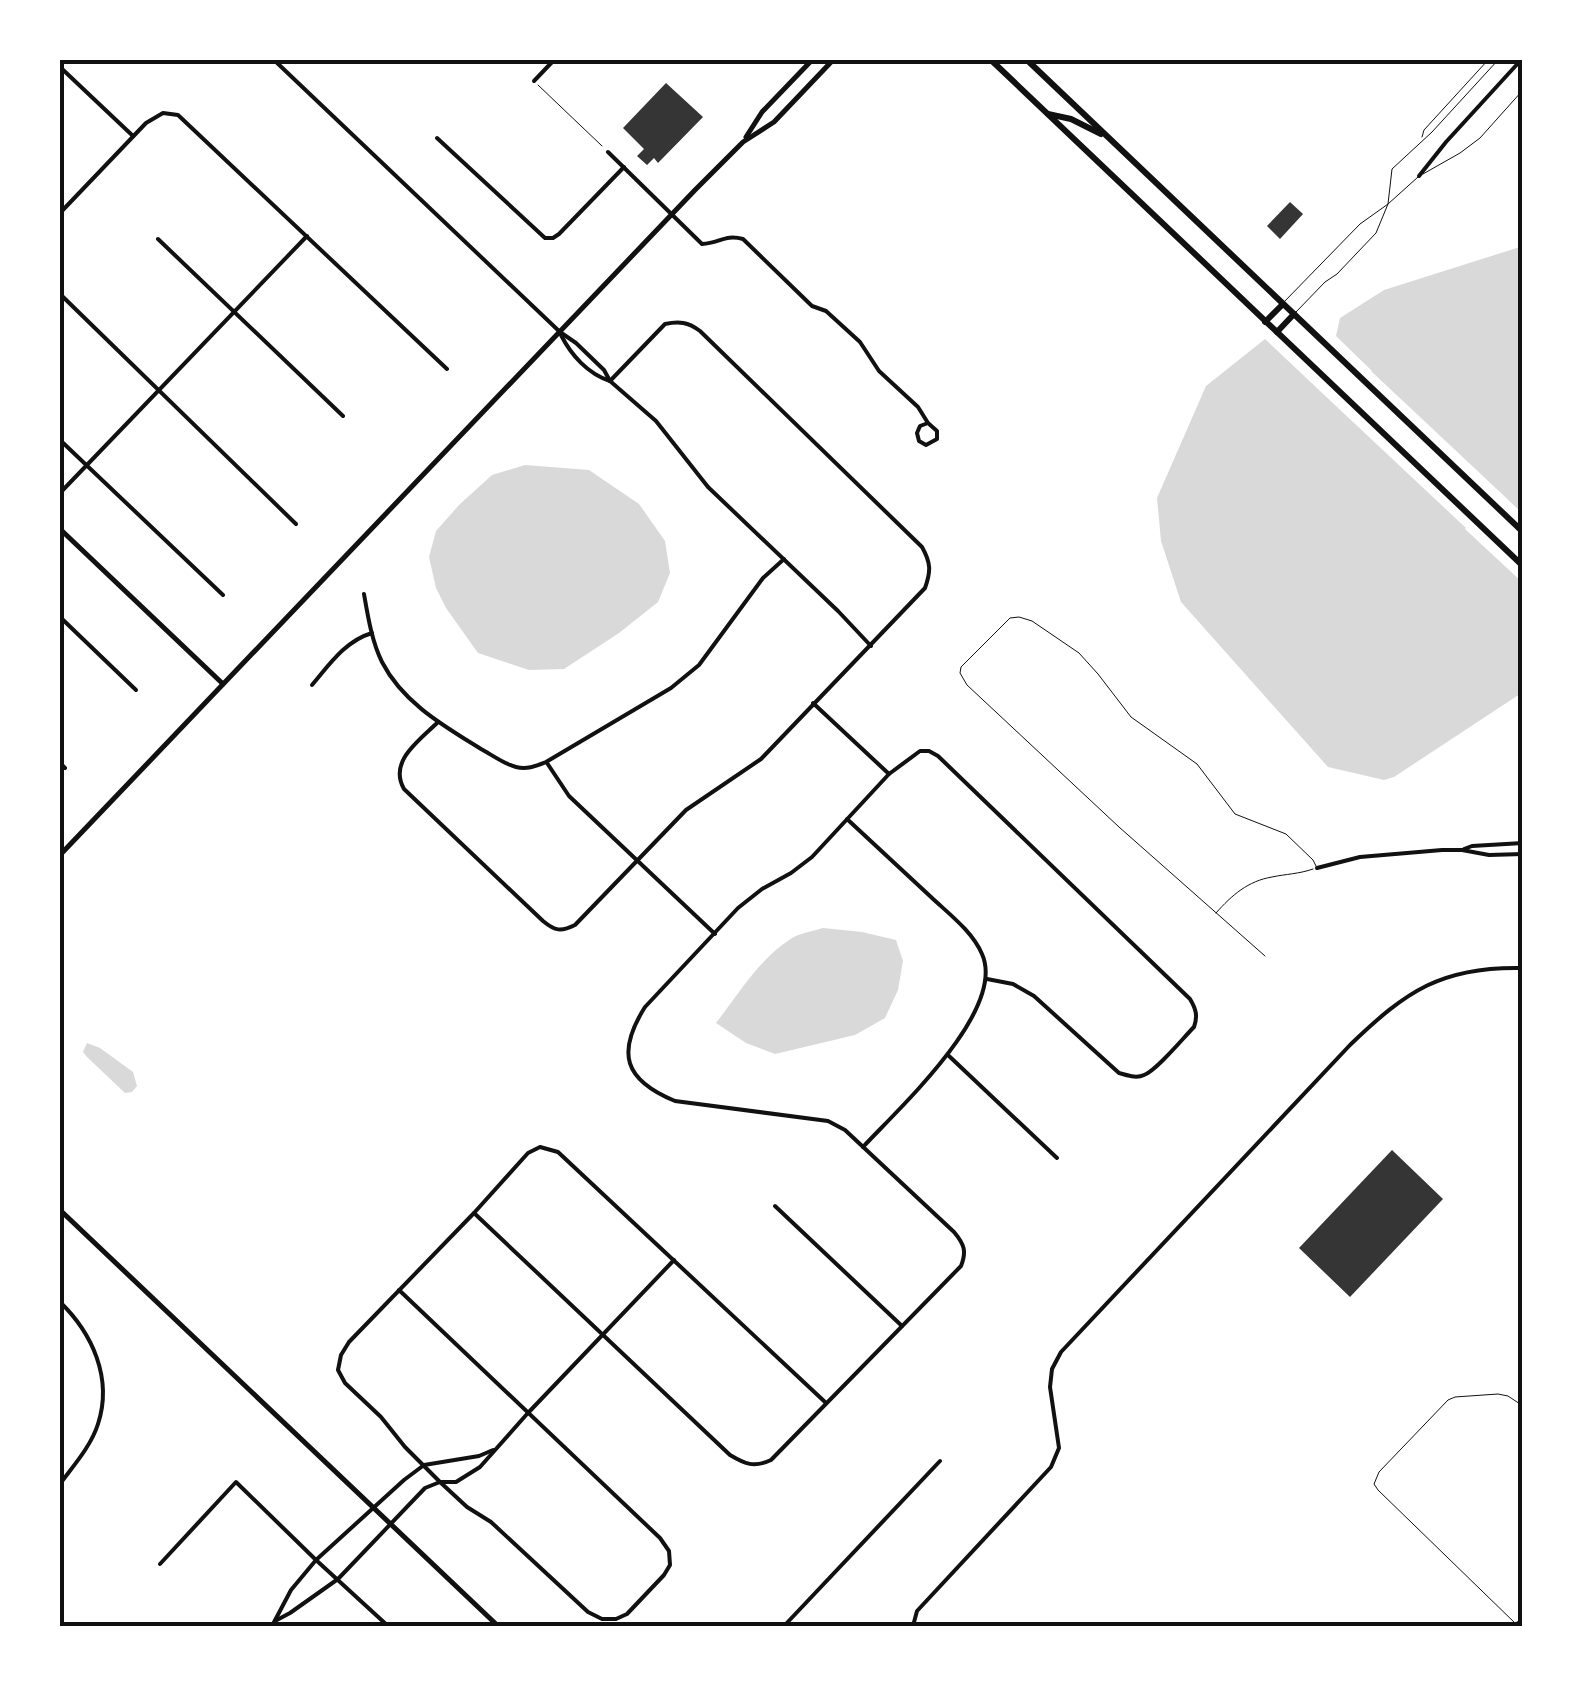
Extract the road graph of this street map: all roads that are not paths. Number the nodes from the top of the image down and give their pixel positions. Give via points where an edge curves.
1 (274, 60) edge
2 (554, 60) edge
3 (812, 60) edge
4 (833, 60) edge
5 (991, 60) edge
6 (1027, 60) edge
7 (1488, 60) edge
8 (1498, 60) edge
9 (1521, 60) edge
10 (60, 68) edge
11 (534, 81) road end
12 (1523, 90) edge
13 (1047, 114) junction
14 (133, 136) junction
15 (1107, 137) junction
16 (437, 138) dead end
17 (1420, 140) junction
18 (743, 142) junction
19 (608, 152) road end
20 (624, 167) junction
21 (1419, 176) junction
22 (1388, 204) junction
23 (60, 213) edge
24 (673, 215) junction
25 (307, 236) junction
26 (158, 240) dead end
27 (60, 294) edge
28 (1282, 304) junction
29 (234, 312) junction
30 (1294, 314) junction
31 (1265, 322) junction
32 (560, 332) junction
33 (1276, 332) junction
34 (447, 369) dead end
35 (610, 381) junction
36 (158, 390) junction
37 (343, 416) dead end
38 (928, 424) junction
39 (60, 440) edge
40 (86, 466) junction
41 (60, 493) edge
42 (296, 524) dead end
43 (60, 530) edge
44 (1523, 532) edge
45 (784, 559) junction
46 (1523, 566) edge
47 (364, 594) dead end
48 (223, 595) dead end
49 (60, 618) edge
50 (372, 634) junction
51 (871, 646) junction
52 (223, 684) junction
53 (312, 685) dead end
54 (136, 690) dead end
55 (813, 703) junction
56 (438, 722) junction
57 (546, 762) junction
58 (888, 774) junction
59 (848, 818) junction
60 (1523, 843) edge
61 (1462, 850) junction
62 (1523, 854) edge
63 (60, 855) edge
64 (636, 861) junction
65 (1317, 868) junction
66 (1216, 913) junction
67 (715, 934) junction
68 (1265, 956) dead end
69 (1523, 968) edge
70 (988, 979) junction
71 (948, 1056) junction
72 (863, 1147) junction
73 (1056, 1158) dead end
74 (774, 1206) dead end
75 (60, 1210) edge
76 (474, 1213) junction
77 (674, 1260) junction
78 (399, 1290) junction
79 (60, 1302) edge
80 (902, 1326) junction
81 (602, 1334) junction
82 (826, 1402) junction
83 (1523, 1406) edge
84 (527, 1414) junction
85 (495, 1449) junction
86 (940, 1462) dead end
87 (424, 1465) junction
88 (440, 1482) junction
89 (60, 1484) edge
90 (374, 1508) junction
91 (390, 1524) junction
92 (316, 1560) junction
93 (160, 1564) dead end
94 (338, 1579) junction
95 (1523, 1620) edge
96 (274, 1624) edge
97 (1515, 1625) edge
98 (388, 1626) edge
99 (498, 1626) edge
100 (784, 1626) edge
101 (913, 1626) edge

1 - 32 street
2 - 11 street
3 - 18 street
4 - 18 street via 774,122
5 - 13 highway
6 - 15 highway
7 - 17 lane
8 - 17 lane
9 - 21 street
10 - 14 street
12 - 21 lane via 1480,138
13 - 15 highway
13 - 31 highway
14 - 23 street
14 - 25 street via 162,113 178,115
15 - 28 highway
16 - 20 street via 544,238 559,234
17 - 22 lane via 1392,169
18 - 24 street
19 - 20 street
20 - 24 street
21 - 22 lane
22 - 28 lane
22 - 30 lane via 1376,234
24 - 32 street
24 - 38 street via 702,244 743,238 860,342
25 - 29 street
25 - 34 street
26 - 29 street
27 - 36 street
28 - 30 highway
28 - 31 highway
29 - 36 street
29 - 37 street
30 - 33 highway
30 - 44 highway
31 - 33 highway
32 - 35 street
32 - 35 street via 568,350
32 - 52 street
33 - 46 highway
35 - 45 street via 656,420 708,487
35 - 51 street via 665,324 690,324 922,547 930,562 925,588
36 - 40 street
36 - 42 street
38 - 38 street via 917,433 926,444 938,435
39 - 40 street
40 - 41 street
40 - 48 street
43 - 52 street
45 - 51 street
45 - 57 street via 672,688
47 - 50 street
49 - 54 street
50 - 53 street via 349,643
50 - 56 street via 396,684
51 - 55 street
52 - 63 street
55 - 58 street
55 - 64 street via 760,759 686,810
56 - 57 street via 516,768
56 - 64 street via 404,757 398,779 552,929 575,925
57 - 64 street via 569,796
58 - 59 street
58 - 70 street via 920,751 938,756 1190,999 1197,1018 1152,1070 1132,1077 1034,996
59 - 67 street via 812,857 738,908
59 - 70 street via 961,925 978,945
60 - 61 street
61 - 62 street
61 - 65 street via 1360,857
64 - 67 street
65 - 66 lane via 1244,887
65 - 66 lane via 1286,834 1235,814 1196,764 1132,717 1079,654 1032,621 1010,618 961,667 967,685
66 - 68 lane
67 - 72 street via 634,1025 628,1058 637,1076 675,1101 828,1121
69 - 101 street via 1439,979 1381,1015 1060,1352 1050,1388 1059,1448 1051,1467 918,1611
70 - 71 street
71 - 72 street
71 - 73 street
72 - 80 street via 954,1232 966,1254
74 - 80 street
75 - 90 street
76 - 77 street via 540,1147 558,1152
76 - 78 street
76 - 81 street
77 - 81 street
77 - 82 street
78 - 84 street
78 - 87 street via 349,1342 338,1370
79 - 89 street via 97,1352 102,1392 99,1422
80 - 82 street
81 - 82 street via 744,1463 771,1460
81 - 84 street
83 - 97 lane via 1498,1394 1448,1400 1374,1484
84 - 85 street
84 - 88 street via 669,1550 664,1575 627,1614 602,1619 588,1612
85 - 87 street
85 - 88 street via 468,1477
86 - 100 street
87 - 88 street
87 - 90 street
88 - 91 street via 414,1497
90 - 91 street
90 - 92 street
91 - 94 street
91 - 99 street
92 - 93 street via 236,1482
92 - 94 street
92 - 96 street
94 - 96 street
94 - 98 street
95 - 97 street

